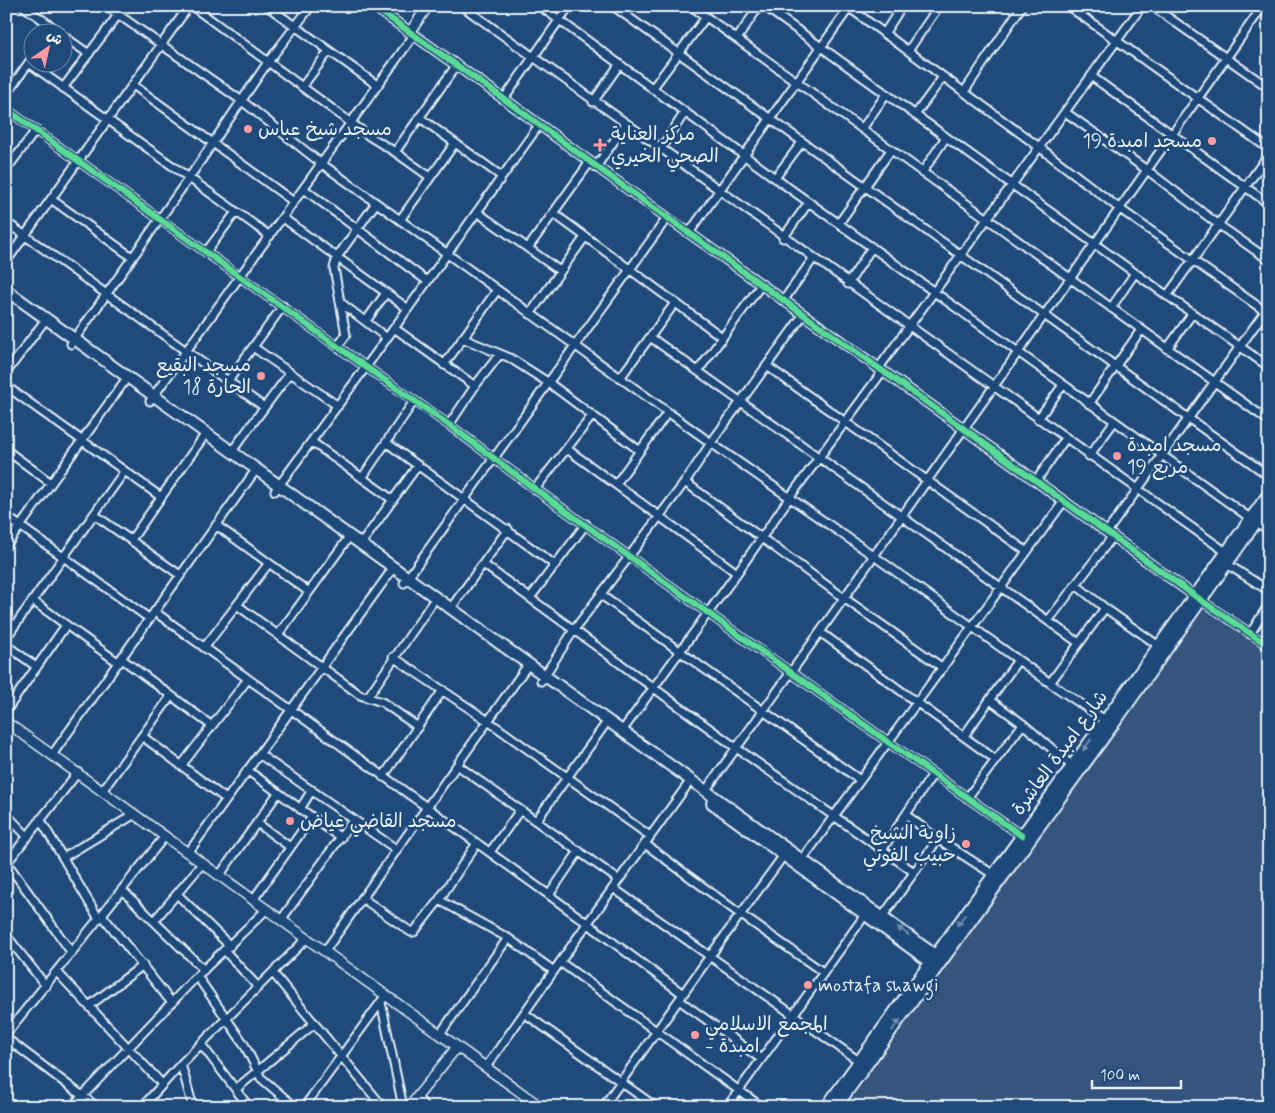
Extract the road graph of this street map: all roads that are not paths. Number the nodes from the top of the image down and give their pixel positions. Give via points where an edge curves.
1 (23, 6) edge
2 (106, 6) edge
3 (190, 6) edge
4 (267, 6) edge
5 (311, 6) edge
6 (374, 6) edge
7 (428, 6) edge
8 (462, 6) edge
9 (540, 6) edge
10 (569, 6) edge
11 (613, 6) edge
12 (691, 6) edge
13 (759, 6) edge
14 (764, 6) edge
15 (939, 6) edge
16 (1022, 6) edge
17 (1068, 6) edge
18 (1142, 6) edge
19 (1152, 6) edge
20 (1263, 6) edge
21 (848, 7) edge
22 (898, 8) edge
23 (118, 14) junction
24 (706, 17) junction
25 (559, 20) junction
26 (44, 22) edge
27 (296, 27) junction
28 (412, 34) junction
29 (884, 34) junction
30 (737, 39) junction
31 (1117, 40) junction
32 (72, 42) edge
33 (162, 44) junction
34 (821, 47) junction
35 (329, 51) junction
36 (908, 51) junction
37 (89, 54) junction
38 (680, 54) junction
39 (534, 58) junction
40 (1227, 58) junction
41 (268, 62) junction
42 (619, 65) junction
43 (456, 66) junction
44 (23, 72) edge
45 (44, 72) edge
46 (1091, 76) junction
47 (943, 77) junction
48 (797, 82) junction
49 (133, 85) junction
50 (377, 85) junction
51 (63, 88) junction
52 (302, 88) junction
53 (1269, 88) edge
54 (652, 89) junction
55 (964, 92) junction
56 (886, 94) junction
57 (6, 95) edge
58 (1198, 98) junction
59 (504, 99) junction
60 (242, 101) junction
61 (593, 102) junction
62 (6, 109) edge
63 (685, 112) junction
64 (1065, 112) junction
65 (915, 115) junction
66 (419, 118) junction
67 (770, 119) junction
68 (108, 120) junction
69 (350, 122) junction
70 (538, 125) junction
71 (625, 125) junction
72 (862, 129) junction
73 (36, 130) junction
74 (1172, 134) junction
75 (946, 137) junction
76 (802, 142) junction
77 (214, 143) junction
78 (455, 143) junction
79 (1039, 147) junction
80 (660, 150) junction
81 (891, 150) junction
82 (1269, 150) edge
83 (395, 152) junction
84 (1269, 154) edge
85 (745, 155) junction
86 (80, 160) junction
87 (322, 164) junction
88 (593, 165) junction
89 (6, 170) edge
90 (1147, 170) junction
91 (922, 173) junction
92 (501, 176) junction
93 (430, 177) junction
94 (189, 178) junction
95 (775, 178) junction
96 (1012, 185) junction
97 (1245, 187) junction
98 (865, 188) junction
99 (304, 189) junction
100 (719, 191) junction
101 (51, 199) junction
102 (294, 202) junction
103 (809, 202) junction
104 (376, 203) junction
105 (1269, 204) edge
106 (1120, 209) junction
107 (236, 212) junction
108 (477, 212) junction
109 (553, 213) junction
110 (283, 218) junction
111 (667, 218) junction
112 (160, 219) junction
113 (400, 220) junction
114 (988, 220) junction
115 (6, 222) edge
116 (839, 222) junction
117 (1219, 225) junction
118 (357, 229) junction
119 (689, 233) junction
120 (25, 235) junction
121 (270, 236) junction
122 (586, 237) junction
123 (783, 238) junction
124 (1095, 244) junction
125 (528, 248) junction
126 (872, 248) junction
127 (206, 252) junction
128 (446, 254) junction
129 (960, 256) junction
130 (132, 257) junction
131 (337, 257) junction
132 (814, 259) junction
133 (1193, 260) junction
134 (1269, 260) edge
135 (6, 262) edge
136 (630, 270) junction
137 (560, 271) junction
138 (1135, 273) junction
139 (240, 275) junction
140 (1071, 279) junction
141 (427, 281) junction
142 (848, 284) junction
143 (761, 285) junction
144 (6, 290) edge
145 (497, 290) junction
146 (934, 292) junction
147 (107, 293) junction
148 (386, 293) junction
149 (1167, 296) junction
150 (6, 297) edge
151 (340, 302) junction
152 (784, 302) junction
153 (675, 303) junction
154 (283, 306) junction
155 (407, 308) junction
156 (1111, 308) junction
157 (1268, 310) edge
158 (530, 314) junction
159 (1192, 314) junction
160 (803, 315) junction
161 (1044, 316) junction
162 (366, 322) junction
163 (43, 323) junction
164 (908, 327) junction
165 (394, 328) junction
166 (1141, 330) junction
167 (650, 337) junction
168 (722, 337) junction
169 (387, 338) junction
170 (462, 338) junction
171 (73, 341) junction
172 (338, 346) junction
173 (576, 346) junction
174 (253, 347) junction
175 (1240, 347) junction
176 (1168, 350) junction
177 (186, 351) junction
178 (1018, 352) junction
179 (500, 354) junction
180 (444, 365) junction
181 (767, 366) junction
182 (366, 367) junction
183 (1115, 367) junction
184 (1269, 367) edge
185 (880, 370) junction
186 (698, 371) junction
187 (6, 373) edge
188 (290, 373) junction
189 (620, 378) junction
190 (228, 381) junction
191 (124, 382) junction
192 (549, 383) junction
193 (1214, 383) junction
194 (1062, 385) junction
195 (6, 386) edge
196 (475, 386) junction
197 (992, 387) junction
198 (152, 398) junction
199 (414, 401) junction
200 (742, 402) junction
201 (1089, 404) junction
202 (338, 406) junction
203 (264, 407) junction
204 (668, 412) junction
205 (592, 416) junction
206 (1038, 419) junction
207 (1188, 420) junction
208 (1269, 421) edge
209 (846, 422) junction
210 (1114, 422) junction
211 (449, 425) junction
212 (964, 429) junction
213 (202, 439) junction
214 (1065, 439) junction
215 (81, 440) junction
216 (312, 442) junction
217 (387, 443) junction
218 (711, 443) junction
219 (567, 449) junction
220 (6, 450) edge
221 (640, 451) junction
222 (232, 452) junction
223 (1090, 456) junction
224 (1162, 456) junction
225 (494, 458) junction
226 (820, 458) junction
227 (418, 464) junction
228 (124, 472) junction
229 (253, 474) junction
230 (1269, 476) edge
231 (362, 478) junction
232 (928, 480) junction
233 (1036, 481) junction
234 (685, 482) junction
235 (51, 483) junction
236 (616, 484) junction
237 (277, 488) junction
238 (535, 489) junction
239 (1138, 490) junction
240 (1269, 493) edge
241 (161, 497) junction
242 (464, 497) junction
243 (790, 497) junction
244 (393, 500) junction
245 (1064, 501) junction
246 (1269, 504) edge
247 (95, 515) junction
248 (6, 516) edge
249 (660, 517) junction
250 (902, 517) junction
251 (1253, 520) junction
252 (586, 524) junction
253 (216, 525) junction
254 (20, 526) junction
255 (508, 530) junction
256 (1269, 530) edge
257 (1110, 534) junction
258 (762, 538) junction
259 (131, 540) junction
260 (346, 541) junction
261 (361, 544) junction
262 (6, 546) edge
263 (1026, 551) junction
264 (1226, 552) junction
265 (629, 555) junction
266 (874, 556) junction
267 (64, 557) junction
268 (269, 563) junction
269 (483, 564) junction
270 (555, 564) junction
271 (1227, 564) junction
272 (392, 570) junction
273 (738, 573) junction
274 (180, 575) junction
275 (405, 580) junction
276 (1076, 585) junction
277 (1000, 587) junction
278 (1269, 591) edge
279 (309, 592) junction
280 (601, 595) junction
281 (530, 598) junction
282 (844, 598) junction
283 (1198, 598) junction
284 (33, 600) junction
285 (432, 603) junction
286 (237, 604) junction
287 (1269, 604) edge
288 (451, 608) junction
289 (1105, 608) junction
290 (155, 612) junction
291 (708, 612) junction
292 (150, 618) junction
293 (1048, 621) junction
294 (66, 625) junction
295 (972, 627) junction
296 (574, 630) junction
297 (820, 632) junction
298 (1250, 634) junction
299 (278, 635) junction
300 (6, 638) edge
301 (1079, 643) junction
302 (6, 645) edge
303 (1159, 646) junction
304 (1269, 646) edge
305 (204, 648) junction
306 (680, 652) junction
307 (394, 658) junction
308 (1018, 660) junction
309 (121, 661) junction
310 (37, 667) junction
311 (321, 667) junction
312 (943, 668) junction
313 (525, 670) junction
314 (791, 671) junction
315 (543, 678) junction
316 (248, 679) junction
317 (1050, 684) junction
318 (654, 688) junction
319 (443, 690) junction
320 (171, 696) junction
321 (367, 698) junction
322 (990, 700) junction
323 (918, 703) junction
324 (6, 711) edge
325 (291, 711) junction
326 (762, 711) junction
327 (1105, 720) junction
328 (488, 721) junction
329 (6, 722) edge
330 (1023, 724) junction
331 (212, 726) junction
332 (604, 726) junction
333 (418, 727) junction
334 (622, 731) junction
335 (142, 736) junction
336 (964, 736) junction
337 (888, 742) junction
338 (735, 747) junction
339 (259, 754) junction
340 (52, 755) junction
341 (996, 760) junction
342 (457, 765) junction
343 (181, 766) junction
344 (1072, 766) junction
345 (247, 770) junction
346 (78, 772) junction
347 (933, 774) junction
348 (383, 777) junction
349 (567, 778) junction
350 (860, 780) junction
351 (690, 783) junction
352 (102, 790) junction
353 (312, 790) junction
354 (706, 790) junction
355 (278, 793) junction
356 (967, 798) junction
357 (226, 800) junction
358 (426, 808) junction
359 (300, 809) junction
360 (520, 810) junction
361 (6, 814) edge
362 (135, 814) junction
363 (906, 815) junction
364 (834, 816) junction
365 (312, 817) junction
366 (40, 819) junction
367 (353, 820) junction
368 (536, 821) junction
369 (257, 823) junction
370 (763, 835) junction
371 (28, 836) junction
372 (165, 836) junction
373 (650, 836) junction
374 (1022, 836) junction
375 (341, 838) junction
376 (938, 839) junction
377 (477, 843) junction
378 (645, 844) junction
379 (290, 847) junction
380 (396, 849) junction
381 (882, 850) junction
382 (490, 852) junction
383 (579, 852) junction
384 (188, 853) junction
385 (784, 855) junction
386 (64, 857) junction
387 (802, 860) junction
388 (7, 863) edge
389 (202, 864) junction
390 (914, 872) junction
391 (994, 875) junction
392 (220, 876) junction
393 (619, 880) junction
394 (613, 888) junction
395 (122, 890) junction
396 (177, 894) junction
397 (549, 895) junction
398 (362, 898) junction
399 (253, 900) junction
400 (439, 900) junction
401 (267, 910) junction
402 (740, 914) junction
403 (865, 914) junction
404 (882, 916) junction
405 (101, 917) junction
406 (281, 920) junction
407 (154, 921) junction
408 (586, 924) junction
409 (6, 935) edge
410 (307, 938) junction
411 (508, 938) junction
412 (228, 948) junction
413 (325, 951) junction
414 (72, 953) junction
415 (710, 956) junction
416 (936, 961) junction
417 (560, 962) junction
418 (142, 965) junction
419 (204, 970) junction
420 (554, 971) junction
421 (57, 972) junction
422 (824, 972) junction
423 (273, 973) junction
424 (197, 976) junction
425 (46, 986) junction
426 (258, 987) junction
427 (681, 997) junction
428 (383, 999) junction
429 (172, 1003) junction
430 (89, 1006) junction
431 (524, 1013) junction
432 (793, 1015) junction
433 (227, 1018) junction
434 (6, 1020) edge
435 (315, 1023) junction
436 (14, 1025) junction
437 (656, 1032) junction
438 (6, 1034) edge
439 (440, 1034) junction
440 (6, 1038) edge
441 (201, 1044) junction
442 (457, 1047) junction
443 (129, 1048) junction
444 (342, 1056) junction
445 (761, 1059) junction
446 (860, 1061) junction
447 (181, 1064) junction
448 (486, 1067) junction
449 (258, 1071) junction
450 (620, 1081) junction
451 (162, 1084) junction
452 (236, 1089) junction
453 (739, 1090) junction
454 (83, 1096) junction
455 (417, 1097) junction
456 (536, 1105) edge
457 (72, 1107) edge
458 (97, 1107) edge
459 (142, 1107) edge
460 (193, 1107) edge
461 (248, 1107) edge
462 (295, 1107) edge
463 (304, 1107) edge
464 (383, 1107) edge
465 (403, 1107) edge
466 (408, 1107) edge
467 (425, 1107) edge
468 (603, 1107) edge
469 (656, 1107) edge
470 (727, 1107) edge
471 (762, 1107) edge
472 (826, 1107) edge
473 (836, 1107) edge

1 - 26 street
2 - 23 street
3 - 33 street
3 - 41 street
4 - 27 street
5 - 27 street
6 - 28 street
7 - 28 street
8 - 39 street
9 - 25 street
10 - 25 street
11 - 38 street
12 - 24 street
13 - 30 street
14 - 34 street
15 - 36 street
16 - 55 street
17 - 31 street
18 - 31 street
19 - 40 street
20 - 40 street
21 - 29 street
21 - 34 street
22 - 29 street
23 - 33 street
23 - 37 street
24 - 30 street
24 - 38 street
25 - 39 street
25 - 42 street
27 - 35 street
27 - 41 street
28 - 43 street
28 - 50 street
29 - 36 street
30 - 48 street
31 - 46 street
31 - 58 street
32 - 37 street
33 - 49 street
33 - 60 street
34 - 48 street
34 - 56 street
35 - 50 street
35 - 52 street
36 - 47 street
37 - 51 street
38 - 54 street
38 - 67 street
39 - 59 street
39 - 61 street
40 - 53 street
40 - 58 street
41 - 52 street
41 - 60 street
42 - 54 street
42 - 61 street
43 - 59 street
43 - 66 street
44 - 57 street
45 - 51 street
46 - 64 street
46 - 74 street
47 - 55 street
47 - 65 street
48 - 67 street
48 - 72 street
49 - 68 street
49 - 77 street
50 - 69 street
51 - 68 street
52 - 69 street
54 - 63 street
55 - 79 street
56 - 65 street
56 - 72 street
58 - 74 street
58 - 82 street
59 - 70 street
60 - 77 street
60 - 87 street
61 - 71 street
62 - 73 street
63 - 80 street
63 - 85 street
64 - 79 street
64 - 90 street
65 - 75 street
66 - 78 street
66 - 83 street
67 - 76 street
67 - 85 street
68 - 86 street
68 - 94 street
69 - 83 street
69 - 87 street
70 - 88 street
70 - 92 street
71 - 80 street
71 - 88 street
72 - 81 street
73 - 86 street
73 - 89 street
74 - 90 street
74 - 97 street
75 - 91 street
75 - 96 street
76 - 95 street
76 - 98 street
77 - 94 street
77 - 102 street
78 - 92 street
78 - 93 street
79 - 96 street
79 - 106 street
80 - 100 street
81 - 91 street
81 - 98 street
83 - 93 street
84 - 97 street
85 - 95 street
85 - 100 street
86 - 101 street
86 - 112 street
87 - 99 street
87 - 104 street
88 - 109 street
88 - 111 street
90 - 106 street
90 - 117 street
91 - 114 street
92 - 108 street
93 - 113 street
94 - 107 street
94 - 112 street
95 - 103 street
96 - 114 street
96 - 124 street
97 - 105 street
97 - 117 street
98 - 116 street
98 - 129 street
99 - 102 street
99 - 118 street
100 - 119 street
100 - 123 street
101 - 120 street
101 - 130 street
102 - 110 street
103 - 116 street
103 - 123 street
104 - 113 street
104 - 118 street
106 - 124 street
106 - 133 street
107 - 121 street
107 - 127 street
108 - 125 street
108 - 128 street
109 - 122 street
109 - 125 street
110 - 121 street
110 - 131 street
111 - 119 street
111 - 136 street
112 - 127 street
112 - 130 street
113 - 128 street
114 - 129 street
114 - 140 street
115 - 120 street
116 - 126 street
117 - 133 street
117 - 134 street
118 - 131 street
118 - 141 street
119 - 143 street
120 - 135 street
120 - 147 street
121 - 139 street
122 - 136 street
122 - 137 street
123 - 132 street
124 - 138 street
124 - 140 street
125 - 137 street
126 - 142 street
126 - 146 street
127 - 139 street
128 - 141 street
128 - 145 street
129 - 146 street
129 - 161 street
130 - 147 street
131 - 148 street
131 - 151 street via 334,268
132 - 142 street
132 - 152 street
133 - 149 street
133 - 157 street
136 - 153 street
136 - 173 street
137 - 158 street
138 - 149 street
138 - 156 street
139 - 154 street
139 - 177 street
140 - 156 street
140 - 161 street
141 - 155 street
142 - 164 street
143 - 152 street
143 - 168 street
144 - 171 main road
145 - 158 street
145 - 170 street
146 - 164 street
146 - 178 street
147 - 171 street
147 - 177 street
148 - 155 street
148 - 162 street
149 - 159 street
150 - 163 main road
151 - 162 street
151 - 172 street via 346,335
152 - 160 street
153 - 167 street
153 - 168 street
154 - 172 street
154 - 174 street
155 - 165 street
156 - 166 street
157 - 175 street
158 - 173 street
159 - 175 street
159 - 176 street
160 - 181 street
160 - 185 street
161 - 178 street
161 - 183 street
162 - 169 street
163 - 171 main road
163 - 187 street
164 - 185 street
164 - 197 street
165 - 169 street
165 - 180 street
166 - 176 street
166 - 183 street
167 - 186 street
167 - 189 street
168 - 186 street
169 - 182 street
170 - 179 street
170 - 180 street
171 - 191 main road
171 - 198 main road
172 - 182 street
173 - 189 street
173 - 192 street
174 - 188 street
174 - 190 street
175 - 184 street
175 - 193 street
176 - 193 street
177 - 190 street
177 - 198 street
178 - 194 street
178 - 197 street
179 - 192 street
179 - 196 street
180 - 196 street
181 - 200 street
181 - 209 street
182 - 199 street
182 - 202 street
183 - 201 street
183 - 207 street
185 - 209 street
185 - 212 street
186 - 200 street
188 - 202 street
188 - 203 street
189 - 204 street
190 - 203 street
191 - 198 main road
191 - 215 street
192 - 205 street
192 - 225 street
193 - 207 street
193 - 208 street
194 - 201 street
194 - 206 street
195 - 215 street
196 - 211 street
197 - 206 street
197 - 212 street
198 - 213 main road
198 - 222 main road
199 - 211 street
199 - 217 street
200 - 218 street
200 - 226 street
201 - 210 street
202 - 216 street
203 - 222 street
204 - 218 street
204 - 221 street
205 - 219 street
205 - 221 street
206 - 214 street
207 - 224 street
207 - 230 street
209 - 226 street
209 - 232 street
210 - 223 street
210 - 224 street
211 - 225 street
212 - 232 street
212 - 233 street
213 - 229 main road
213 - 241 street
214 - 223 street
214 - 233 street
215 - 228 street
215 - 235 street
216 - 231 street
216 - 237 street
217 - 227 street
217 - 231 street
218 - 234 street
218 - 243 street
219 - 236 street
219 - 238 street
220 - 235 street
221 - 236 street
222 - 237 main road
223 - 239 street
224 - 239 street
224 - 251 street
225 - 238 street
225 - 242 street
226 - 243 street
226 - 250 street
227 - 242 street
227 - 244 street
228 - 241 street
228 - 247 street
229 - 237 main road
229 - 253 street
231 - 244 street
232 - 250 street
232 - 263 street
233 - 245 street
234 - 249 street
234 - 258 street
235 - 254 street
236 - 249 street
237 - 260 main road
237 - 261 main road
238 - 252 street
239 - 257 street
239 - 264 street
240 - 251 main road, شارع امبدة العاشرة
241 - 259 street
242 - 255 street
242 - 275 street
243 - 258 street
243 - 266 street
244 - 261 street
245 - 257 street
245 - 263 street
246 - 251 main road, شارع امبدة العاشرة
247 - 259 street
247 - 267 street
248 - 254 street
249 - 265 street
249 - 273 street
250 - 266 street
250 - 277 street
251 - 256 street
251 - 264 main road, شارع امبدة العاشرة
251 - 271 main road, شارع امبدة العاشرة
252 - 265 street
252 - 270 street
253 - 268 street
253 - 274 street
254 - 262 street
254 - 267 street
255 - 269 street
255 - 270 street
257 - 276 street
257 - 283 street
258 - 273 street
258 - 282 street
259 - 274 street
260 - 272 main road
260 - 279 street
261 - 272 main road
263 - 277 street
264 - 283 main road, شارع امبدة العاشرة
265 - 280 street
265 - 291 street
266 - 282 street
266 - 295 street
267 - 284 street
267 - 292 street
268 - 279 street
268 - 286 street
269 - 281 street
269 - 288 street
270 - 281 street
271 - 278 street
271 - 283 main road, شارع امبدة العاشرة
272 - 275 main road
272 - 311 street
273 - 291 street
274 - 290 street
275 - 285 main road
275 - 288 main road
276 - 289 street
276 - 293 street
277 - 293 street
277 - 295 street
279 - 299 street
280 - 296 street
280 - 306 street
281 - 296 street
282 - 297 street
282 - 312 street
283 - 298 street
283 - 303 main road, شارع امبدة العاشرة
283 - 416 main road, شارع امبدة العاشرة via 957,942
284 - 294 street
284 - 300 street
285 - 307 street
285 - 313 main road
286 - 299 street
286 - 305 street
287 - 298 street
288 - 315 main road
289 - 301 street
289 - 303 street
290 - 292 street
290 - 305 street
291 - 306 street
291 - 314 street
292 - 309 street
293 - 301 street
294 - 309 street
294 - 310 street
295 - 308 street
295 - 312 street
296 - 315 street
296 - 318 street
297 - 314 street
297 - 323 street
298 - 304 street
299 - 311 street
301 - 317 street
302 - 310 street
303 - 327 main road, شارع امبدة العاشرة
305 - 316 street
306 - 318 street
306 - 326 street
307 - 319 street
307 - 321 street
308 - 317 street
308 - 322 street
309 - 320 street
309 - 340 street
310 - 324 street
311 - 321 street
311 - 325 street
312 - 323 street
313 - 315 main road
313 - 328 street
314 - 326 street
314 - 337 street
315 - 332 main road
315 - 334 main road
316 - 325 street
316 - 331 street
317 - 327 street
318 - 334 street
318 - 338 street
319 - 328 street
319 - 333 street
320 - 331 street
320 - 335 street
321 - 333 street via 382,702
322 - 330 street
322 - 336 street
323 - 336 street
323 - 337 street
325 - 339 street
325 - 348 street
326 - 338 street
326 - 350 street
327 -> 344 main road, شارع امبدة العاشرة
328 - 342 street
328 - 349 street
329 - 340 street
330 - 341 street
330 - 344 street
331 - 343 street
332 - 349 street
332 - 351 main road
333 - 348 street
334 - 351 main road
335 - 343 street
335 - 352 street
336 - 341 street
337 - 347 street
337 - 350 street
338 - 354 street
338 - 364 street
339 - 345 street
339 - 353 street
340 - 346 street
341 - 356 street
342 - 358 street
342 - 360 street
343 - 357 street
344 - 374 main road, شارع امبدة العاشرة
345 - 355 street
345 - 357 street
346 - 352 street
346 - 366 street
347 - 356 street
347 - 363 street
348 - 358 street
349 - 368 street
349 - 373 street
350 - 364 street
351 - 354 main road
351 - 370 main road
351 - 373 street
352 - 362 street
353 - 359 street
353 - 367 street
354 - 370 main road
355 - 359 street
355 - 369 street
356 - 374 street
357 - 384 street
358 - 377 street
358 - 380 street
359 - 365 street
360 - 368 street
360 - 382 street
361 - 371 street
362 - 372 street
362 - 386 street
363 - 376 street
363 - 381 street
364 - 381 street
364 - 387 street
365 - 375 street
365 - 379 street
366 - 371 street
366 - 386 street
367 - 375 street
367 - 380 street
368 - 383 street
369 - 379 street
369 - 392 street
370 - 385 main road
370 - 387 main road
371 - 388 street
372 - 384 street
372 - 395 street
373 - 378 street
374 - 391 main road, شارع امبدة العاشرة
375 - 406 street
376 - 390 street
376 - 391 street
377 - 382 street
377 - 400 street
378 - 393 street
378 - 402 street
379 - 399 street
380 - 398 street
381 - 390 street
382 - 397 street
383 - 393 street
383 - 397 street
384 - 389 street
385 - 402 street
385 - 403 main road
386 - 405 street
387 - 404 main road
388 - 414 street
389 - 392 street
389 - 396 street
390 - 404 street
391 -> 416 main road, شارع امبدة العاشرة
392 - 399 street
393 - 394 street
394 - 408 street
394 - 415 street
395 - 405 street
395 - 407 street
396 - 407 street
396 - 412 street
397 - 408 street
398 - 400 street via 411,932
398 - 413 street
399 - 401 street
400 - 411 street
401 - 406 street
401 - 412 street
402 - 415 street
402 - 422 street
403 - 416 main road
403 - 422 street
416 -> 404 main road
405 - 414 street
405 - 418 street
406 - 410 street
407 - 419 street
408 - 417 street
408 - 427 street
409 - 425 street
410 - 413 street
410 - 423 street
411 - 420 street
411 - 439 street
412 - 419 street
412 - 426 street
413 - 428 street
414 - 421 street
415 - 427 street
415 - 432 street
416 - 446 main road, شارع امبدة العاشرة
473 -> 416 main road, شارع امبدة العاشرة
417 - 420 street
417 - 437 street
418 - 429 street
418 - 430 street
419 - 424 street
420 - 431 street
421 - 425 street
421 - 430 street
422 - 432 street
423 - 426 street
423 - 435 street
424 - 429 street
424 - 433 street
425 - 436 street
426 - 433 street
427 - 437 street
427 - 445 street
428 - 439 street
428 - 444 street
428 - 465 street
429 - 443 street
430 - 443 street
431 - 448 street
431 - 450 street
432 - 445 street
432 - 446 street
433 - 441 street
433 - 449 street
434 - 436 street
435 - 444 street
435 - 449 street
436 - 438 street
437 - 450 street
437 - 453 street
439 - 442 street
440 - 454 street
441 - 447 street
441 - 452 street
442 - 448 street
442 - 455 street
443 - 451 street
443 - 454 street
444 - 463 street
444 - 464 street
445 - 453 street
446 - 472 main road, شارع امبدة العاشرة
447 - 451 street
447 - 460 street
448 - 456 street
449 - 452 street
449 - 462 street via 264,1081
450 - 468 street
450 - 469 street
451 - 459 street
452 - 461 street
453 - 470 street
453 - 471 street
454 - 457 street
454 - 458 street
455 - 466 street
455 - 467 street

